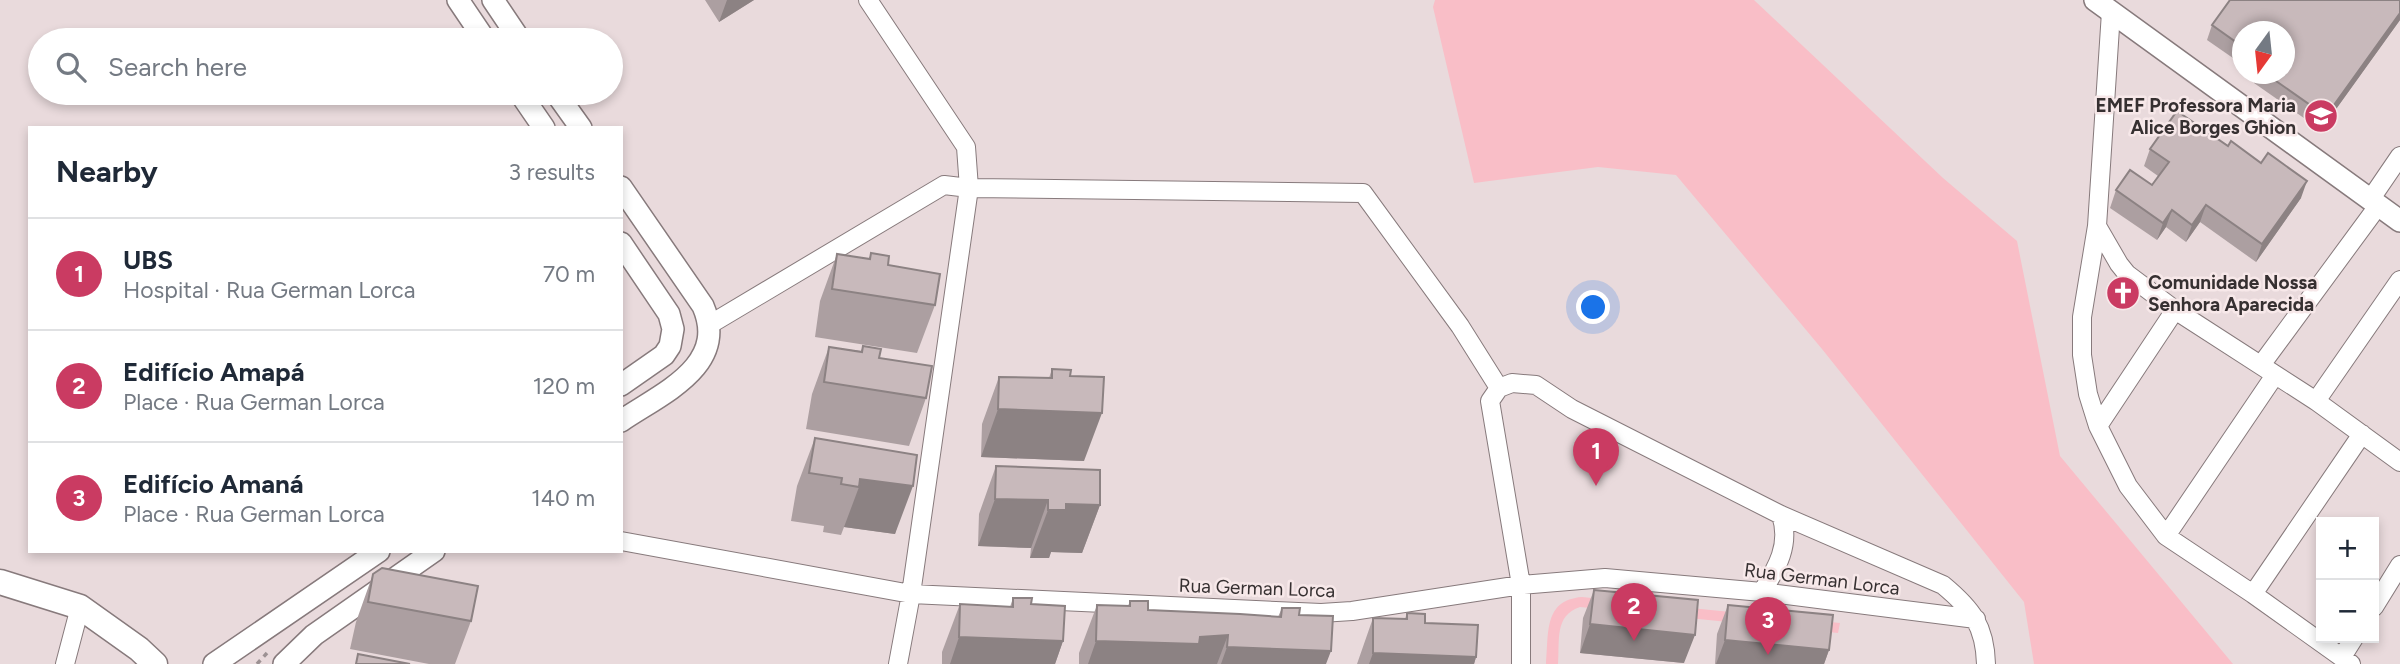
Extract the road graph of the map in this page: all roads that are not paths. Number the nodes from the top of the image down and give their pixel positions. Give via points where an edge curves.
1 (458, 0) edge
2 (493, 0) edge
3 (868, 0) edge
4 (2111, 4) edge
5 (477, 28) edge
6 (512, 28) edge
7 (528, 105) edge
8 (565, 105) edge
9 (543, 126) edge
10 (580, 126) edge
11 (2400, 156) edge
12 (969, 188) junction
13 (623, 190) edge
14 (2374, 203) junction
15 (2400, 220) edge
16 (2096, 226) junction
17 (623, 246) edge
18 (2400, 280) edge
19 (2175, 310) junction
20 (709, 325) junction
21 (2268, 370) junction
22 (623, 384) edge
23 (1499, 388) junction
24 (2316, 401) junction
25 (623, 420) edge
26 (2098, 426) junction
27 (2362, 434) junction
28 (2400, 462) edge
29 (1781, 515) junction
30 (2166, 536) junction
31 (623, 541) edge
32 (376, 553) edge
33 (431, 553) edge
34 (2400, 565) edge
35 (0, 582) edge
36 (1521, 585) junction
37 (1762, 592) junction
38 (911, 594) junction
39 (2253, 594) junction
40 (2379, 599) edge
41 (80, 607) junction
42 (1976, 620) junction
43 (2352, 643) edge
44 (221, 660) edge
45 (2347, 660) edge
46 (65, 664) edge
47 (155, 664) edge
48 (250, 664) edge
49 (284, 664) edge
50 (898, 664) edge
51 (1521, 664) edge
52 (1986, 664) edge

1 - 5 street
2 - 6 street
3 - 12 street via 967,148
4 - 14 street
4 - 16 street
7 - 9 street
8 - 10 street
11 - 14 street
12 - 20 street via 944,185
12 - 23 street via 1363,193
12 - 38 street
13 - 20 street via 703,306
14 - 15 street
14 - 21 street
16 - 19 street via 2127,274
16 - 26 street via 2082,317 2082,355
17 - 22 street via 669,314 673,329 664,355
18 - 24 street
19 - 21 street
19 - 26 street
20 - 25 street via 705,354 693,371
21 - 24 street
21 - 30 street
23 - 29 street via 1513,383 1536,386 1572,409
23 - 36 street via 1490,401
24 - 27 street
26 - 30 street via 2129,486
27 - 28 street
27 - 39 street
29 - 37 street via 1784,542 1779,564
29 - 42 street via 1943,585
30 - 39 street
31 - 38 street, Rua German Lorca
32 - 44 street
33 - 49 street via 314,635
34 - 40 street
35 - 41 main road
36 - 37 street, Rua German Lorca via 1605,578
36 - 38 street, Rua German Lorca via 1321,613
36 - 51 street
37 - 42 street, Rua German Lorca
38 - 50 street
39 - 45 street
41 - 46 street
41 - 47 main road
42 - 52 street via 1983,633
43 - 45 street
44 - 48 street

